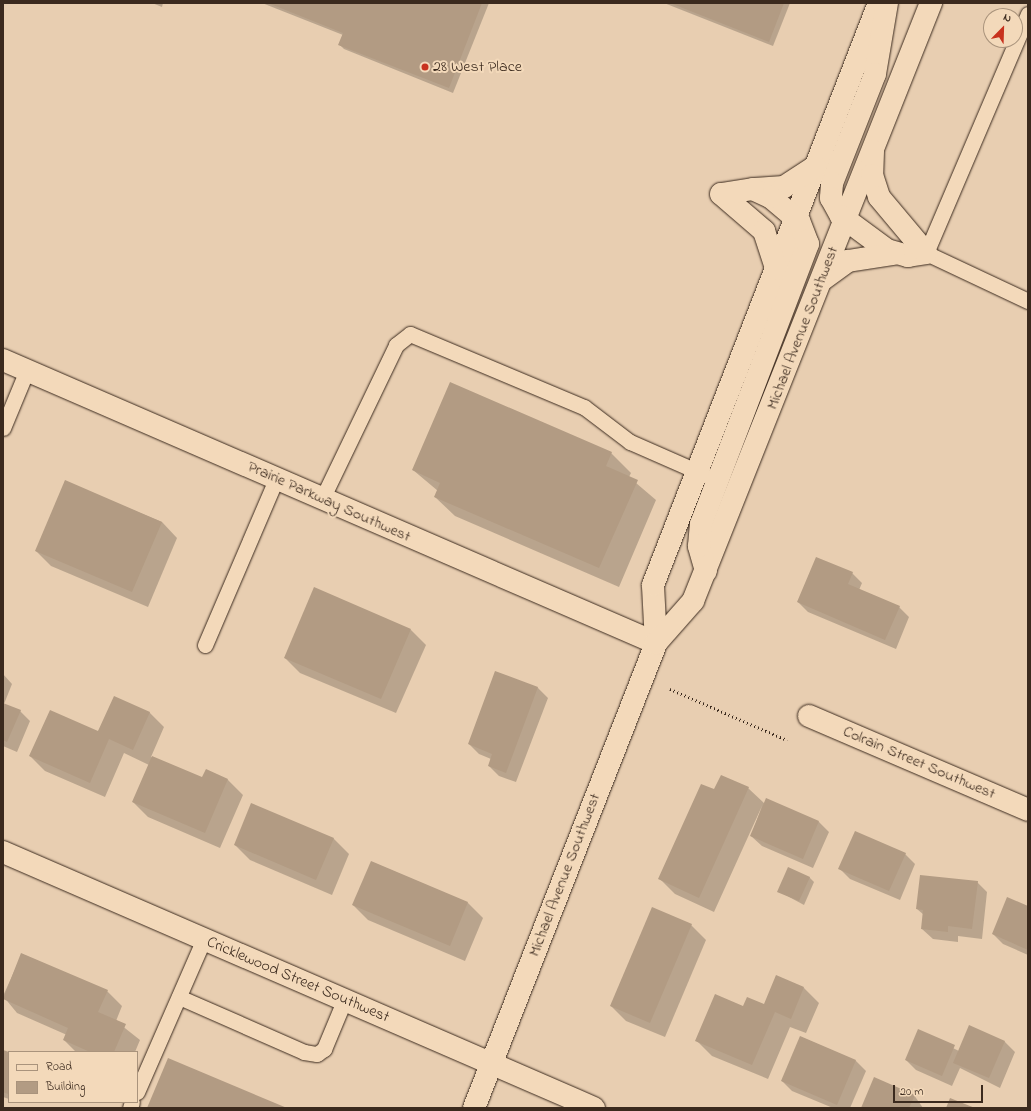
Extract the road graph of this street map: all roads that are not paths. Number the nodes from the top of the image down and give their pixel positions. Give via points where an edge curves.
1 (879, 3) edge
2 (887, 3) edge
3 (931, 3) edge
4 (1028, 14) edge
5 (873, 151) junction
6 (815, 166) junction
7 (753, 189) junction
8 (796, 217) junction
9 (846, 219) junction
10 (926, 253) junction
11 (893, 254) junction
12 (776, 269) junction
13 (823, 279) junction
14 (1028, 301) edge
15 (3, 360) edge
16 (27, 370) junction
17 (3, 428) edge
18 (696, 472) junction
19 (276, 479) junction
20 (718, 482) junction
21 (322, 500) junction
22 (706, 571) junction
23 (656, 643) junction
24 (205, 645) dead end
25 (809, 716) dead end
26 (1028, 810) edge
27 (3, 852) edge
28 (204, 940) junction
29 (179, 997) junction
30 (344, 1001) junction
31 (491, 1063) junction
32 (138, 1090) edge
33 (474, 1108) edge
34 (594, 1108) edge

1 - 6 street, Michael Avenue Southwest
2 - 9 street via 875,74 832,183 832,204
3 - 5 street, Michael Avenue Southwest
4 - 10 lane
5 - 9 street, Michael Avenue Southwest
5 - 10 street via 872,175 879,197
6 - 7 street via 784,187
6 - 8 street, Michael Avenue Southwest
7 - 8 street via 777,200
7 - 12 street via 721,194 764,231
8 - 12 street, Michael Avenue Southwest
8 - 20 street via 808,237 808,251
9 - 11 street
9 - 13 street, Michael Avenue Southwest
10 - 11 street
10 - 14 lane
11 - 13 street via 848,261
12 - 18 street, Michael Avenue Southwest
13 - 22 street, Michael Avenue Southwest
15 - 16 street, Prairie Parkway Southwest
16 - 17 lane
16 - 19 street, Prairie Parkway Southwest
18 - 20 lane
18 - 21 lane via 630,442 584,407 410,334 396,346
18 - 23 street, Michael Avenue Southwest via 652,585
19 - 21 street, Prairie Parkway Southwest
19 - 24 lane
20 - 22 street via 699,536
21 - 23 street, Prairie Parkway Southwest
22 - 23 street, Michael Avenue Southwest via 693,601
23 - 31 street, Michael Avenue Southwest
25 - 26 street, Colrain Street Southwest
27 - 28 street, Cricklewood Street Southwest
28 - 29 lane
28 - 30 street, Cricklewood Street Southwest
29 - 30 lane via 304,1052 316,1054 324,1049
29 - 32 lane
30 - 31 street, Cricklewood Street Southwest
31 - 33 street, Michael Avenue Southwest
31 - 34 street, Cricklewood Street Southwest

